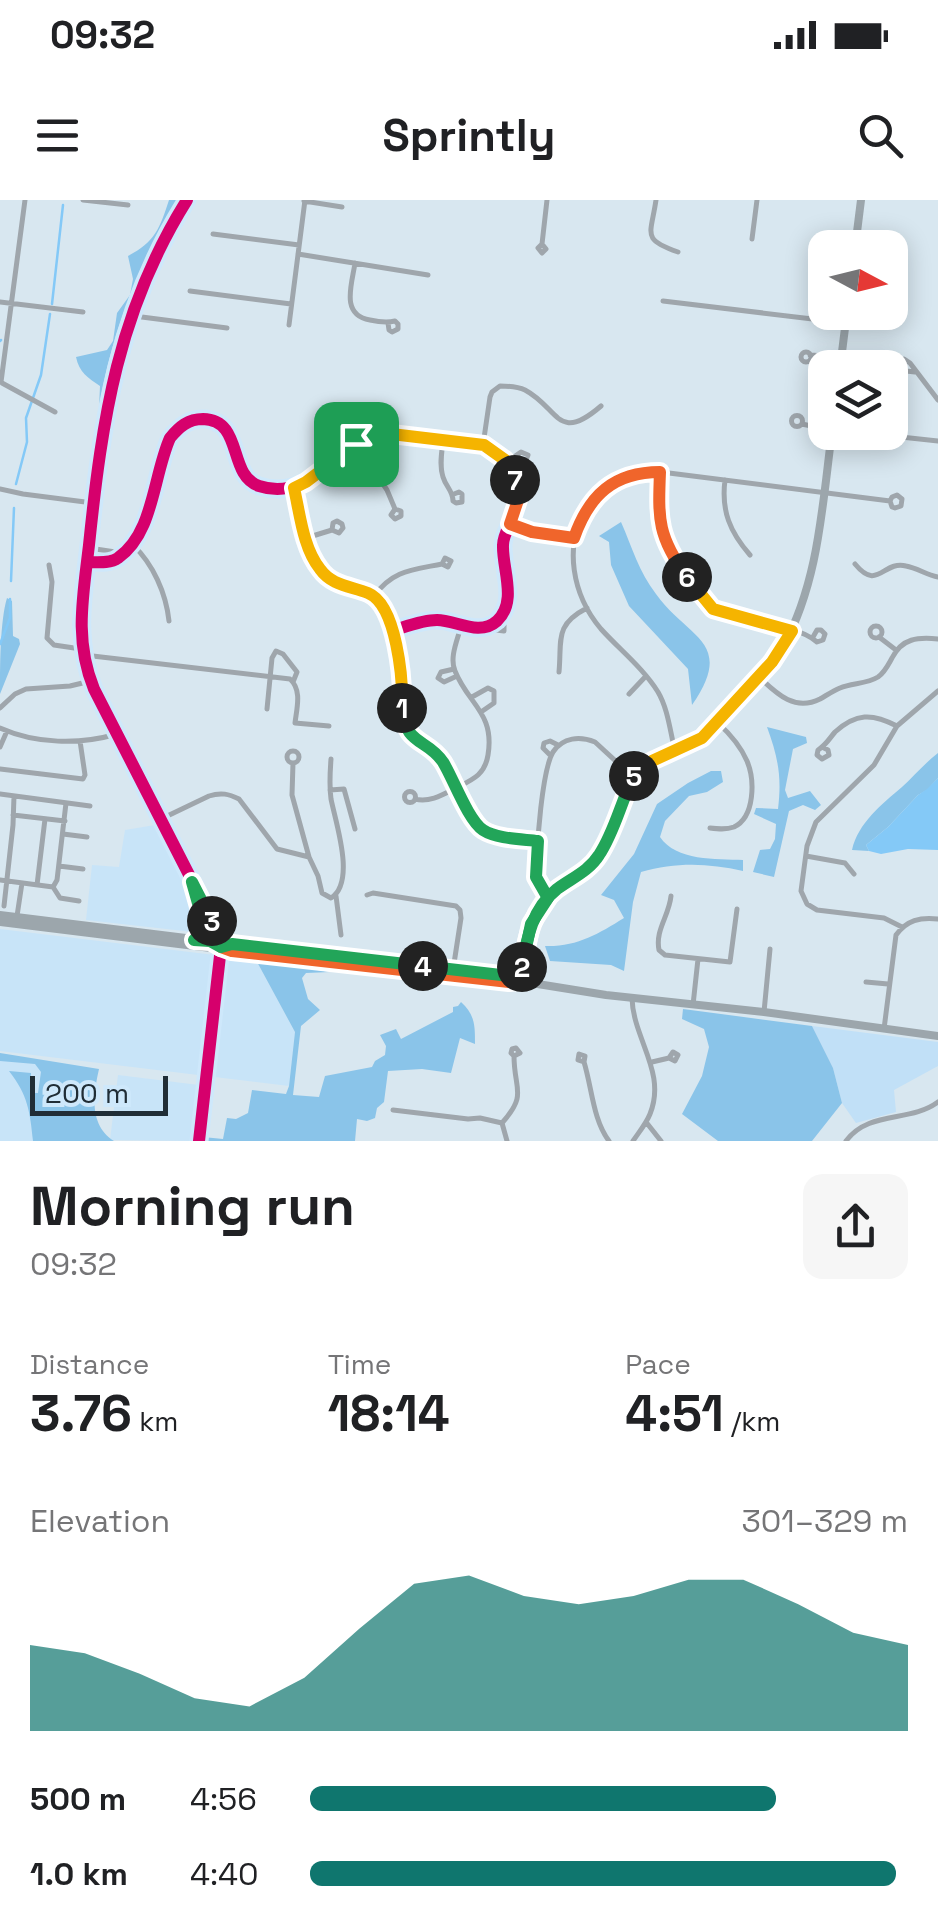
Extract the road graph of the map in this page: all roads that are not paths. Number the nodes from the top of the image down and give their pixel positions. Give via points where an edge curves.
1 (25, 200) edge
2 (83, 200) edge
3 (187, 200) edge
4 (548, 200) edge
5 (656, 200) edge
6 (757, 200) edge
7 (861, 200) edge
8 (305, 201) edge
9 (128, 205) dead end
10 (342, 206) dead end
11 (858, 230) edge
12 (213, 234) dead end
13 (752, 239) dead end
14 (542, 244) dead end
15 (299, 245) junction
16 (678, 252) dead end
17 (298, 254) junction
18 (355, 263) junction
19 (428, 275) dead end
20 (190, 290) dead end
21 (663, 301) dead end
22 (0, 302) edge
23 (12, 304) junction
24 (291, 304) junction
25 (82, 312) dead end
26 (131, 316) junction
27 (808, 318) edge
28 (388, 323) dead end
29 (289, 325) dead end
30 (226, 328) dead end
31 (914, 372) dead end
32 (1, 383) edge
33 (938, 400) edge
34 (601, 406) dead end
35 (55, 412) dead end
36 (802, 424) dead end
37 (808, 425) edge
38 (908, 438) edge
39 (443, 440) junction
40 (938, 441) edge
41 (356, 444) junction
42 (484, 445) junction
43 (830, 450) edge
44 (660, 472) junction
45 (725, 480) junction
46 (0, 488) edge
47 (294, 488) junction
48 (824, 492) junction
49 (454, 494) dead end
50 (890, 501) dead end
51 (93, 503) junction
52 (395, 508) dead end
53 (510, 524) junction
54 (332, 530) dead end
55 (306, 538) junction
56 (574, 538) junction
57 (132, 544) junction
58 (88, 548) junction
59 (122, 553) junction
60 (750, 555) dead end
61 (87, 562) junction
62 (442, 564) dead end
63 (855, 564) dead end
64 (49, 565) dead end
65 (938, 577) edge
66 (374, 596) junction
67 (587, 608) junction
68 (500, 617) junction
69 (169, 622) dead end
70 (491, 624) junction
71 (461, 626) junction
72 (391, 631) junction
73 (792, 631) junction
74 (813, 637) dead end
75 (880, 637) dead end
76 (938, 640) edge
77 (896, 650) junction
78 (83, 652) junction
79 (559, 672) dead end
80 (270, 676) junction
81 (646, 676) junction
82 (759, 677) junction
83 (91, 681) junction
84 (293, 682) junction
85 (938, 691) edge
86 (628, 694) dead end
87 (472, 697) junction
88 (0, 708) edge
89 (268, 710) dead end
90 (481, 712) junction
91 (718, 723) junction
92 (329, 726) dead end
93 (896, 726) junction
94 (4, 729) edge
95 (117, 734) junction
96 (80, 741) junction
97 (559, 745) junction
98 (0, 746) edge
99 (824, 748) dead end
100 (674, 751) junction
101 (551, 756) junction
102 (331, 759) dead end
103 (293, 763) dead end
104 (0, 770) edge
105 (633, 777) junction
106 (456, 788) junction
107 (330, 790) junction
108 (0, 794) edge
109 (14, 796) junction
110 (415, 799) dead end
111 (66, 803) junction
112 (90, 806) dead end
113 (12, 815) junction
114 (161, 818) junction
115 (46, 819) junction
116 (65, 821) junction
117 (710, 828) dead end
118 (356, 829) dead end
119 (63, 834) junction
120 (87, 837) dead end
121 (538, 841) junction
122 (806, 856) junction
123 (309, 857) junction
124 (59, 866) junction
125 (83, 869) dead end
126 (854, 874) dead end
127 (3, 881) edge
128 (192, 882) junction
129 (22, 883) junction
130 (38, 885) junction
131 (53, 887) junction
132 (368, 895) dead end
133 (336, 896) junction
134 (671, 896) dead end
135 (548, 898) junction
136 (79, 901) dead end
137 (737, 908) dead end
138 (2, 910) edge
139 (938, 919) edge
140 (18, 921) junction
141 (0, 922) edge
142 (902, 927) junction
143 (114, 932) junction
144 (341, 934) dead end
145 (194, 940) junction
146 (221, 947) junction
147 (770, 949) dead end
148 (698, 959) junction
149 (372, 960) junction
150 (340, 964) junction
151 (454, 970) junction
152 (475, 978) junction
153 (519, 981) junction
154 (866, 982) dead end
155 (888, 984) junction
156 (632, 998) junction
157 (693, 1004) junction
158 (764, 1012) junction
159 (884, 1029) junction
160 (938, 1036) edge
161 (514, 1056) dead end
162 (669, 1058) dead end
163 (584, 1062) dead end
164 (652, 1062) junction
165 (938, 1102) edge
166 (393, 1110) dead end
167 (646, 1122) junction
168 (502, 1123) junction
169 (199, 1141) edge
170 (508, 1141) edge
171 (609, 1141) edge
172 (633, 1141) edge
173 (661, 1141) edge
174 (846, 1141) edge

1 - 23 street
2 - 9 street
3 - 26 street
4 - 14 street
5 - 16 street via 653,241
6 - 13 street
7 - 11 street
8 - 10 street
8 - 15 street
12 - 15 street
15 - 17 street
17 - 18 street
17 - 24 street
18 - 19 street
18 - 28 street via 352,311
20 - 24 street
21 - 27 street
22 - 23 street
23 - 25 street
23 - 32 street
24 - 29 street
26 - 30 street
26 - 51 street via 105,416
31 - 33 street
32 - 35 street
34 - 42 street via 569,422 523,388 500,386 490,397
36 - 37 street
38 - 40 street
39 - 41 street via 383,433
39 - 42 street
39 - 49 street via 442,472
41 - 47 street
41 - 52 street
42 - 53 street via 515,479 518,500
43 - 48 street
44 - 45 street
44 - 56 street via 613,482 591,504
44 - 73 street via 664,540 713,609
45 - 48 street
45 - 60 street via 725,514
46 - 51 street
47 - 55 street
47 - 57 street via 244,477 232,438 217,423 194,420 178,428 165,449
48 - 50 street
48 - 73 street via 815,563
51 - 58 street
53 - 56 street
53 - 68 street via 503,543 508,592
54 - 55 street
55 - 66 street via 326,576
56 - 67 street via 574,570
57 - 59 street
57 - 69 street via 155,574
58 - 59 street
58 - 61 street
59 - 61 street via 112,561
61 - 78 street
62 - 66 street via 394,576
63 - 65 street via 869,576 904,565
64 - 78 street via 49,641
66 - 72 street
67 - 79 street via 563,628
67 - 81 street
68 - 70 street
68 - 70 street via 504,630
70 - 71 street
71 - 72 street via 435,620
71 - 87 street via 456,672
72 - 106 street via 406,729 440,758
73 - 74 street
73 - 82 street
75 - 77 street
76 - 77 street via 915,638
77 - 82 street via 876,678 813,702 786,700
78 - 80 street
78 - 83 street
80 - 84 street
80 - 84 street via 276,651 296,672
80 - 89 street
81 - 86 street
81 - 100 street via 662,700
82 - 91 street
83 - 88 street via 26,689
83 - 95 street
84 - 92 street via 295,722
85 - 93 street
87 - 90 street
87 - 90 street via 488,688 496,693
90 - 106 street via 489,731 487,762 481,774
91 - 100 street
91 - 117 street via 747,760 751,789 742,822
93 - 99 street via 860,717
93 - 122 street via 874,764 816,822
94 - 96 street
94 - 98 street
95 - 96 street
95 - 114 street
96 - 104 street via 83,779
97 - 101 street
97 - 101 street via 544,743
97 - 105 street via 575,738 595,742
100 - 105 street
101 - 121 street
102 - 107 street
103 - 123 street via 292,795
105 - 135 street via 598,856
106 - 110 street
106 - 121 street via 485,831
107 - 118 street via 344,789
107 - 133 street via 344,864
108 - 109 street
109 - 111 street
109 - 113 street
111 - 112 street
111 - 116 street
113 - 115 street
113 - 127 street
114 - 123 street via 226,794 239,800 277,849
114 - 128 street
115 - 116 street
115 - 130 street
116 - 119 street
119 - 120 street
119 - 124 street
121 - 135 street via 536,877
122 - 126 street via 845,863
122 - 142 street via 801,890 807,904
123 - 133 street via 322,893
124 - 125 street
124 - 131 street
127 - 129 street
127 - 138 street
128 - 145 street via 205,928
128 - 146 street
129 - 130 street
129 - 140 street
130 - 131 street
131 - 136 street via 60,898
132 - 151 street via 460,910
133 - 144 street
134 - 148 street via 659,950
135 - 153 street via 531,924
137 - 148 street via 730,962
138 - 140 street
139 - 142 street
140 - 141 street
140 - 143 street
140 - 143 street
142 - 155 street
143 - 145 street
143 - 146 street
145 - 146 street
146 - 149 street
146 - 150 street
146 - 169 street
147 - 158 street
148 - 157 street
149 - 150 street
149 - 151 street
150 - 152 street
151 - 152 street
151 - 153 street
152 - 153 street
153 - 156 street
154 - 155 street
155 - 159 street
156 - 157 street
156 - 164 street
157 - 158 street
158 - 159 street
159 - 160 street
161 - 168 street via 518,1098
162 - 164 street
163 - 171 street
164 - 167 street via 655,1095
165 - 174 street via 923,1112 868,1123
166 - 168 street
167 - 172 street
167 - 173 street
168 - 170 street

